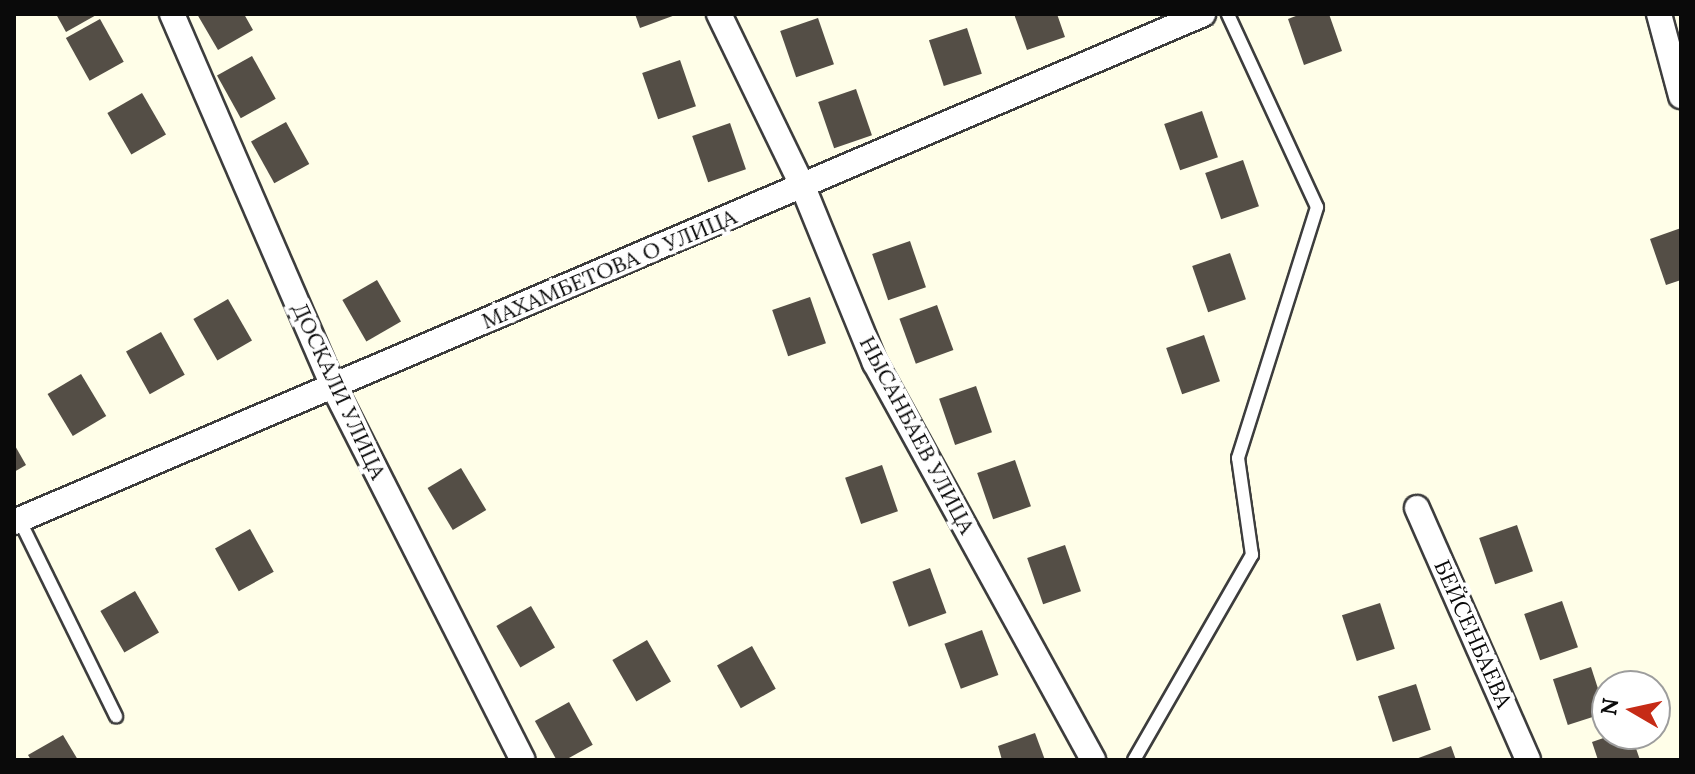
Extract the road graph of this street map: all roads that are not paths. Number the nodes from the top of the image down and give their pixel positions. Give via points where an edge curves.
1 (172, 14) edge
2 (719, 14) edge
3 (1203, 14) edge
4 (1228, 14) edge
5 (1659, 14) edge
6 (1681, 96) edge
7 (803, 187) junction
8 (333, 386) junction
9 (1417, 508) dead end
10 (17, 520) edge
11 (116, 716) dead end
12 (523, 760) edge
13 (1093, 760) edge
14 (1134, 760) edge
15 (1528, 760) edge

1 - 8 street, ДОСКАЛИ УЛИЦА
2 - 7 street, НЫСАНБАЕВ УЛИЦА
3 - 7 street, МАХАМБЕТОВА О УЛИЦА
4 - 14 lane via 1317,207 1238,458 1252,555
5 - 6 street
7 - 8 street, МАХАМБЕТОВА О УЛИЦА
7 - 13 street, НЫСАНБАЕВ УЛИЦА via 875,363
8 - 10 street, МАХАМБЕТОВА О УЛИЦА
8 - 12 street, ДОСКАЛИ УЛИЦА
9 - 15 street, БЕЙСЕНБАЕВА
10 - 11 lane

